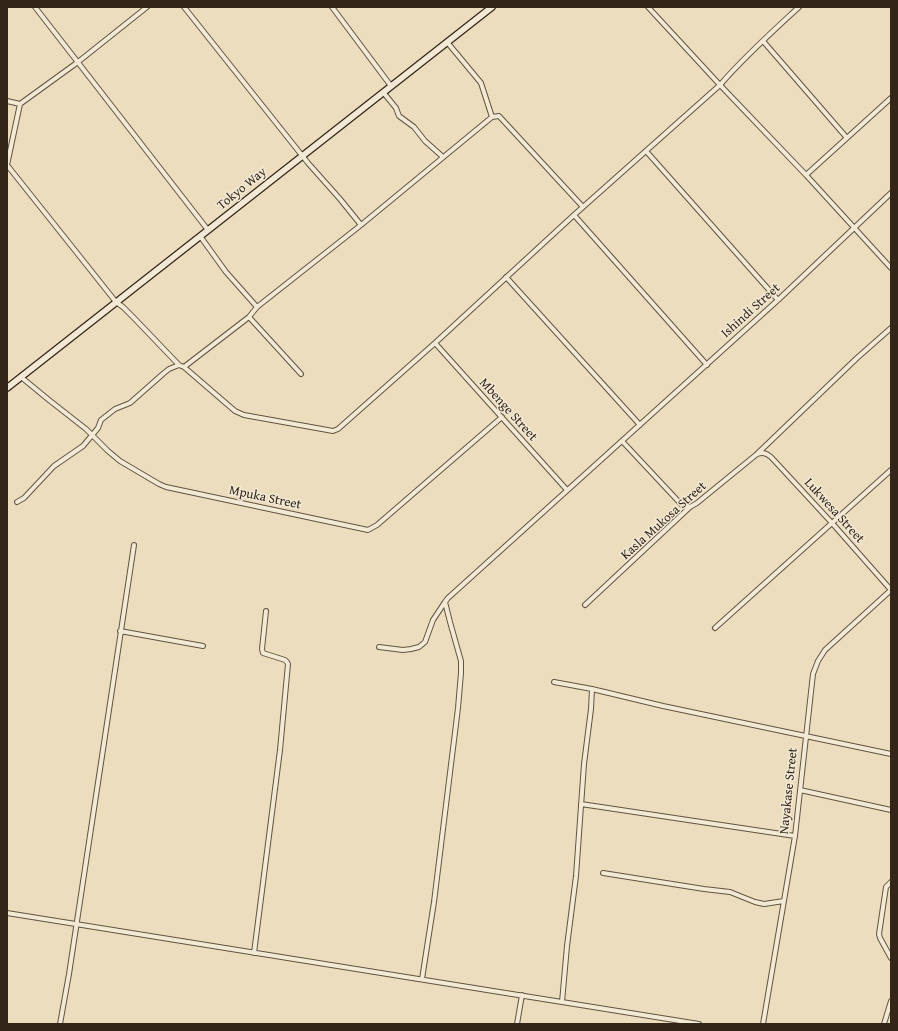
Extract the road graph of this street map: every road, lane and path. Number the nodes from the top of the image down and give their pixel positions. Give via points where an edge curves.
1 (35, 7) edge
2 (147, 7) edge
3 (184, 7) edge
4 (332, 7) edge
5 (492, 7) edge
6 (648, 7) edge
7 (799, 7) edge
8 (763, 41) junction
9 (447, 42) junction
10 (78, 62) junction
11 (720, 85) junction
12 (391, 86) junction
13 (383, 92) junction
14 (891, 98) edge
15 (7, 101) edge
16 (20, 104) junction
17 (492, 117) junction
18 (847, 138) junction
19 (646, 151) junction
20 (302, 155) junction
21 (443, 157) junction
22 (7, 165) edge
23 (806, 175) junction
24 (891, 193) edge
25 (583, 207) junction
26 (574, 215) junction
27 (361, 225) junction
28 (855, 228) junction
29 (208, 230) junction
30 (200, 236) junction
31 (891, 268) edge
32 (506, 277) junction
33 (778, 300) junction
34 (116, 302) junction
35 (257, 307) junction
36 (249, 317) junction
37 (891, 328) edge
38 (435, 342) junction
39 (179, 365) junction
40 (707, 365) junction
41 (184, 367) junction
42 (301, 374) dead end
43 (21, 377) junction
44 (7, 388) edge
45 (502, 417) junction
46 (640, 425) junction
47 (92, 435) junction
48 (622, 441) junction
49 (757, 454) junction
50 (891, 470) edge
51 (567, 490) junction
52 (17, 502) dead end
53 (690, 508) junction
54 (832, 523) junction
55 (134, 545) dead end
56 (891, 590) edge
57 (445, 602) junction
58 (585, 605) dead end
59 (266, 611) dead end
60 (715, 628) dead end
61 (120, 631) junction
62 (203, 646) dead end
63 (379, 647) dead end
64 (554, 682) dead end
65 (592, 689) junction
66 (806, 737) junction
67 (891, 754) edge
68 (800, 790) junction
69 (581, 804) junction
70 (891, 810) edge
71 (795, 836) junction
72 (604, 873) dead end
73 (891, 882) edge
74 (784, 901) junction
75 (7, 913) edge
76 (76, 924) junction
77 (254, 952) junction
78 (891, 958) edge
79 (422, 980) junction
80 (522, 996) junction
81 (891, 1001) edge
82 (562, 1002) junction
83 (60, 1024) edge
84 (517, 1024) edge
85 (699, 1024) edge
86 (763, 1024) edge
87 (884, 1024) edge

1 - 10 street
2 - 10 street
3 - 20 street
4 - 12 street
5 - 9 street, Tokyo Way
6 - 11 street
7 - 8 street
8 - 11 street
8 - 18 street
9 - 12 street, Tokyo Way
9 - 17 street via 481,83
10 - 16 street
10 - 29 street
11 - 19 street
11 - 23 street
12 - 13 street, Tokyo Way
13 - 20 street, Tokyo Way
13 - 21 street via 399,116 414,127
14 - 18 street
15 - 16 street
16 - 22 street
17 - 21 street
17 - 25 street via 499,116
18 - 23 street
19 - 25 street
19 - 33 street
20 - 27 street
20 - 29 street, Tokyo Way
21 - 27 street
22 - 34 street
23 - 28 street
24 - 28 street, Ishindi Street
25 - 26 street
26 - 32 street
26 - 40 street
27 - 35 street
28 - 31 street
28 - 33 street, Ishindi Street
29 - 30 street, Tokyo Way
30 - 34 street, Tokyo Way
30 - 35 street via 226,272
32 - 38 street
32 - 46 street
33 - 40 street, Ishindi Street
34 - 39 street
34 - 43 street, Tokyo Way
35 - 36 street
36 - 41 street
36 - 42 street
37 - 49 street, Kasla Mukosa Street
38 - 41 street via 333,431 239,413
38 - 45 street, Mbenge Street
39 - 41 street
39 - 47 street via 169,369 130,403 115,409 101,420
40 - 46 street, Ishindi Street
43 - 44 street, Tokyo Way
43 - 47 street, Mpuka Street
45 - 47 street, Mpuka Street via 368,530 166,487 120,461
45 - 51 street, Mbenge Street
46 - 48 street, Ishindi Street
47 - 52 street via 79,450 54,466 24,498
48 - 51 street, Ishindi Street
48 - 53 street via 683,506
49 - 53 street, Kasla Mukosa Street
49 - 54 street, Lukwesa Street via 762,452 771,457
50 - 54 street
51 - 57 street, Ishindi Street
53 - 58 street, Kasla Mukosa Street
54 - 56 street, Lukwesa Street
54 - 60 street
55 - 61 street
56 - 66 street, Nayakase Street via 821,655 813,674
57 - 63 street, Ishindi Street via 433,620 425,642 419,647 411,650
57 - 79 street via 461,661 461,673 434,902
59 - 77 street via 263,653 285,660 288,664 280,750
61 - 62 street
61 - 76 street
64 - 65 street
65 - 66 street
65 - 69 street
66 - 67 street
66 - 68 street, Nayakase Street
68 - 70 street
68 - 71 street, Nayakase Street
69 - 71 street
69 - 82 street
71 - 74 street, Nayakase Street
72 - 74 street via 730,892 764,904
73 - 78 street via 886,888 878,934
74 - 86 street, Nayakase Street
75 - 76 street
76 - 77 street
76 - 83 street
77 - 79 street
79 - 80 street
80 - 82 street
80 - 84 street
81 - 87 street
82 - 85 street

